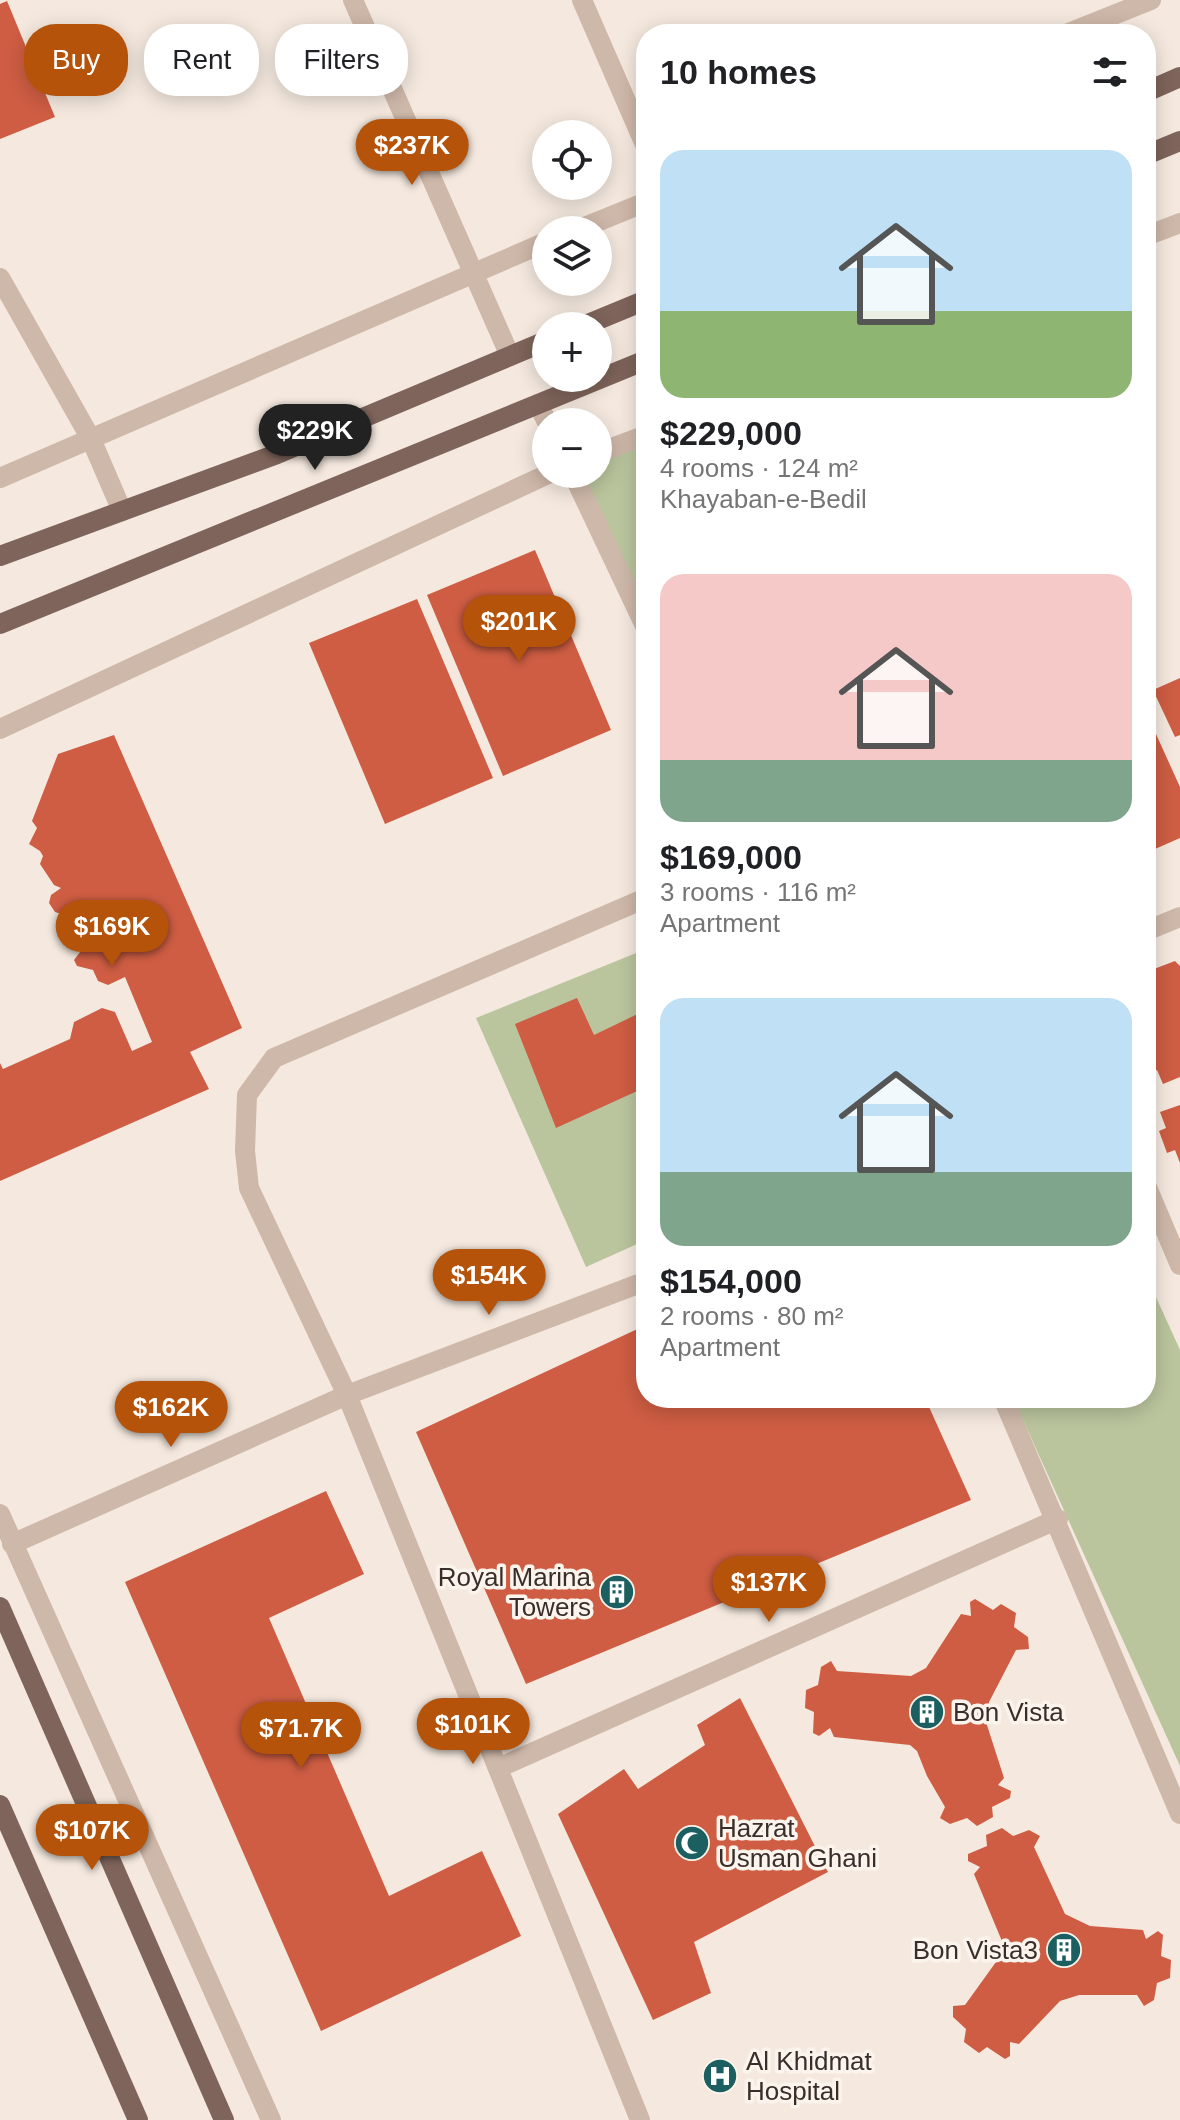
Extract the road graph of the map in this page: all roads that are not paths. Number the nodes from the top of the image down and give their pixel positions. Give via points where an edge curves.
1 (353, 0) edge
2 (582, 0) edge
3 (1151, 0) edge
4 (1091, 24) edge
5 (1180, 77) edge
6 (1156, 88) edge
7 (636, 124) edge
8 (1180, 141) edge
9 (1156, 151) edge
10 (636, 206) edge
11 (612, 216) edge
12 (1180, 223) edge
13 (1156, 232) edge
14 (532, 248) edge
15 (473, 271) junction
16 (0, 278) edge
17 (636, 304) edge
18 (612, 314) edge
19 (532, 347) edge
20 (510, 356) junction
21 (636, 365) edge
22 (553, 408) edge
23 (532, 417) edge
24 (91, 439) junction
25 (636, 439) edge
26 (612, 448) edge
27 (0, 478) edge
28 (532, 481) edge
29 (580, 488) edge
30 (122, 511) junction
31 (0, 556) edge
32 (636, 607) edge
33 (0, 624) edge
34 (0, 729) edge
35 (636, 902) edge
36 (1180, 917) edge
37 (1156, 927) edge
38 (1156, 1209) edge
39 (1180, 1265) edge
40 (636, 1285) edge
41 (347, 1395) junction
42 (1008, 1408) edge
43 (0, 1514) edge
44 (1058, 1519) junction
45 (12, 1544) junction
46 (0, 1607) edge
47 (498, 1768) junction
48 (0, 1805) edge
49 (1180, 1814) edge
50 (138, 2120) edge
51 (224, 2120) edge
52 (271, 2120) edge
53 (640, 2120) edge

1 - 15 street
2 - 7 street
3 - 4 street
5 - 6 main road
8 - 9 main road
10 - 11 street
12 - 13 street
14 - 15 street
15 - 20 street
15 - 24 street
16 - 24 street
17 - 18 main road
19 - 20 main road
20 - 30 main road via 277,454
21 - 22 main road
23 - 33 main road
24 - 27 street
24 - 30 street
25 - 26 street
28 - 34 street
29 - 32 street
30 - 31 main road
35 - 41 street via 274,1058 247,1095 249,1188
36 - 37 street
38 - 39 street
40 - 41 street
41 - 45 street
41 - 47 street
42 - 44 street
43 - 45 street
44 - 47 street
44 - 49 street
45 - 52 street
46 - 51 main road
47 - 53 street
48 - 50 main road

